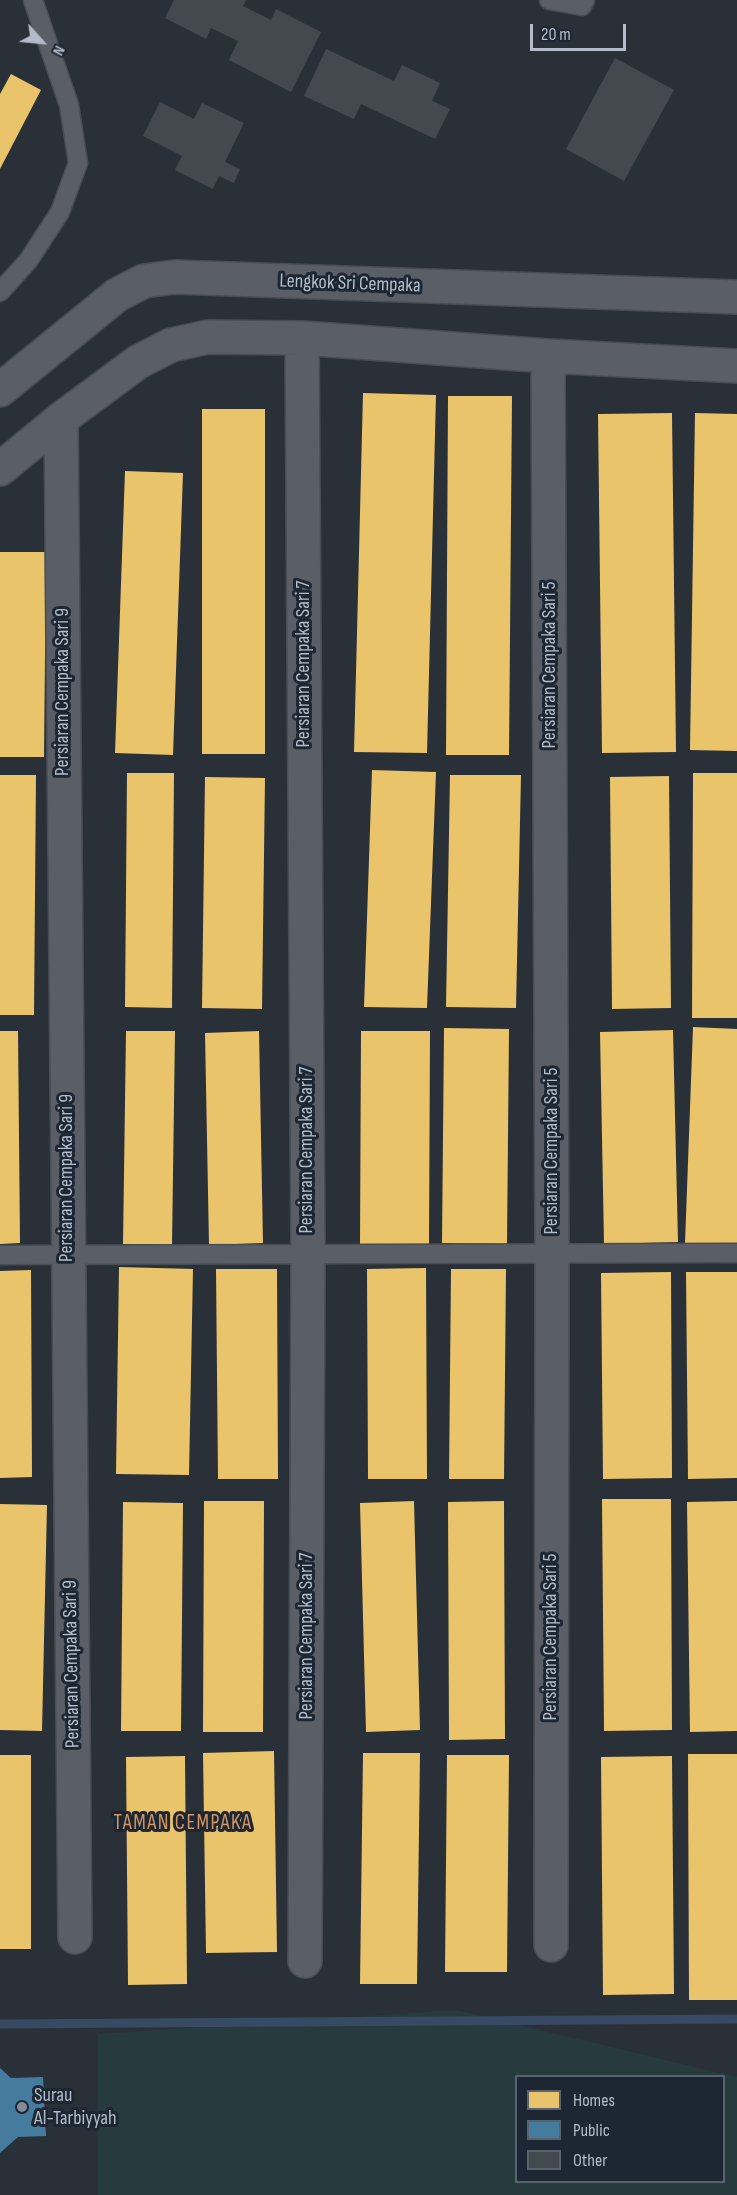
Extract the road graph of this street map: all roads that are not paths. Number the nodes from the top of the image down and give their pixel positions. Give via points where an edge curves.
1 (33, 0) edge
2 (549, 0) edge
3 (585, 0) edge
4 (0, 292) edge
5 (737, 297) edge
6 (302, 338) junction
7 (548, 356) junction
8 (737, 366) edge
9 (0, 390) edge
10 (61, 418) junction
11 (0, 469) edge
12 (552, 1253) junction
13 (737, 1253) edge
14 (68, 1254) junction
15 (308, 1254) junction
16 (0, 1255) edge
17 (75, 1937) dead end
18 (551, 1945) dead end
19 (305, 1961) dead end

1 - 4 lane via 69,105 78,163 60,212 28,261
2 - 3 lane via 582,6
5 - 9 street, Lengkok Sri Cempaka via 175,277 144,281 117,295
6 - 7 street
6 - 10 street via 208,337 171,345 138,362
6 - 15 street, Persiaran Cempaka Sari 7
7 - 8 street
7 - 12 street, Persiaran Cempaka Sari 5
10 - 11 street
10 - 14 street, Persiaran Cempaka Sari 9
12 - 13 lane
12 - 15 lane
12 - 18 street, Persiaran Cempaka Sari 5
14 - 15 lane
14 - 16 lane
14 - 17 street, Persiaran Cempaka Sari 9
15 - 19 street, Persiaran Cempaka Sari 7

